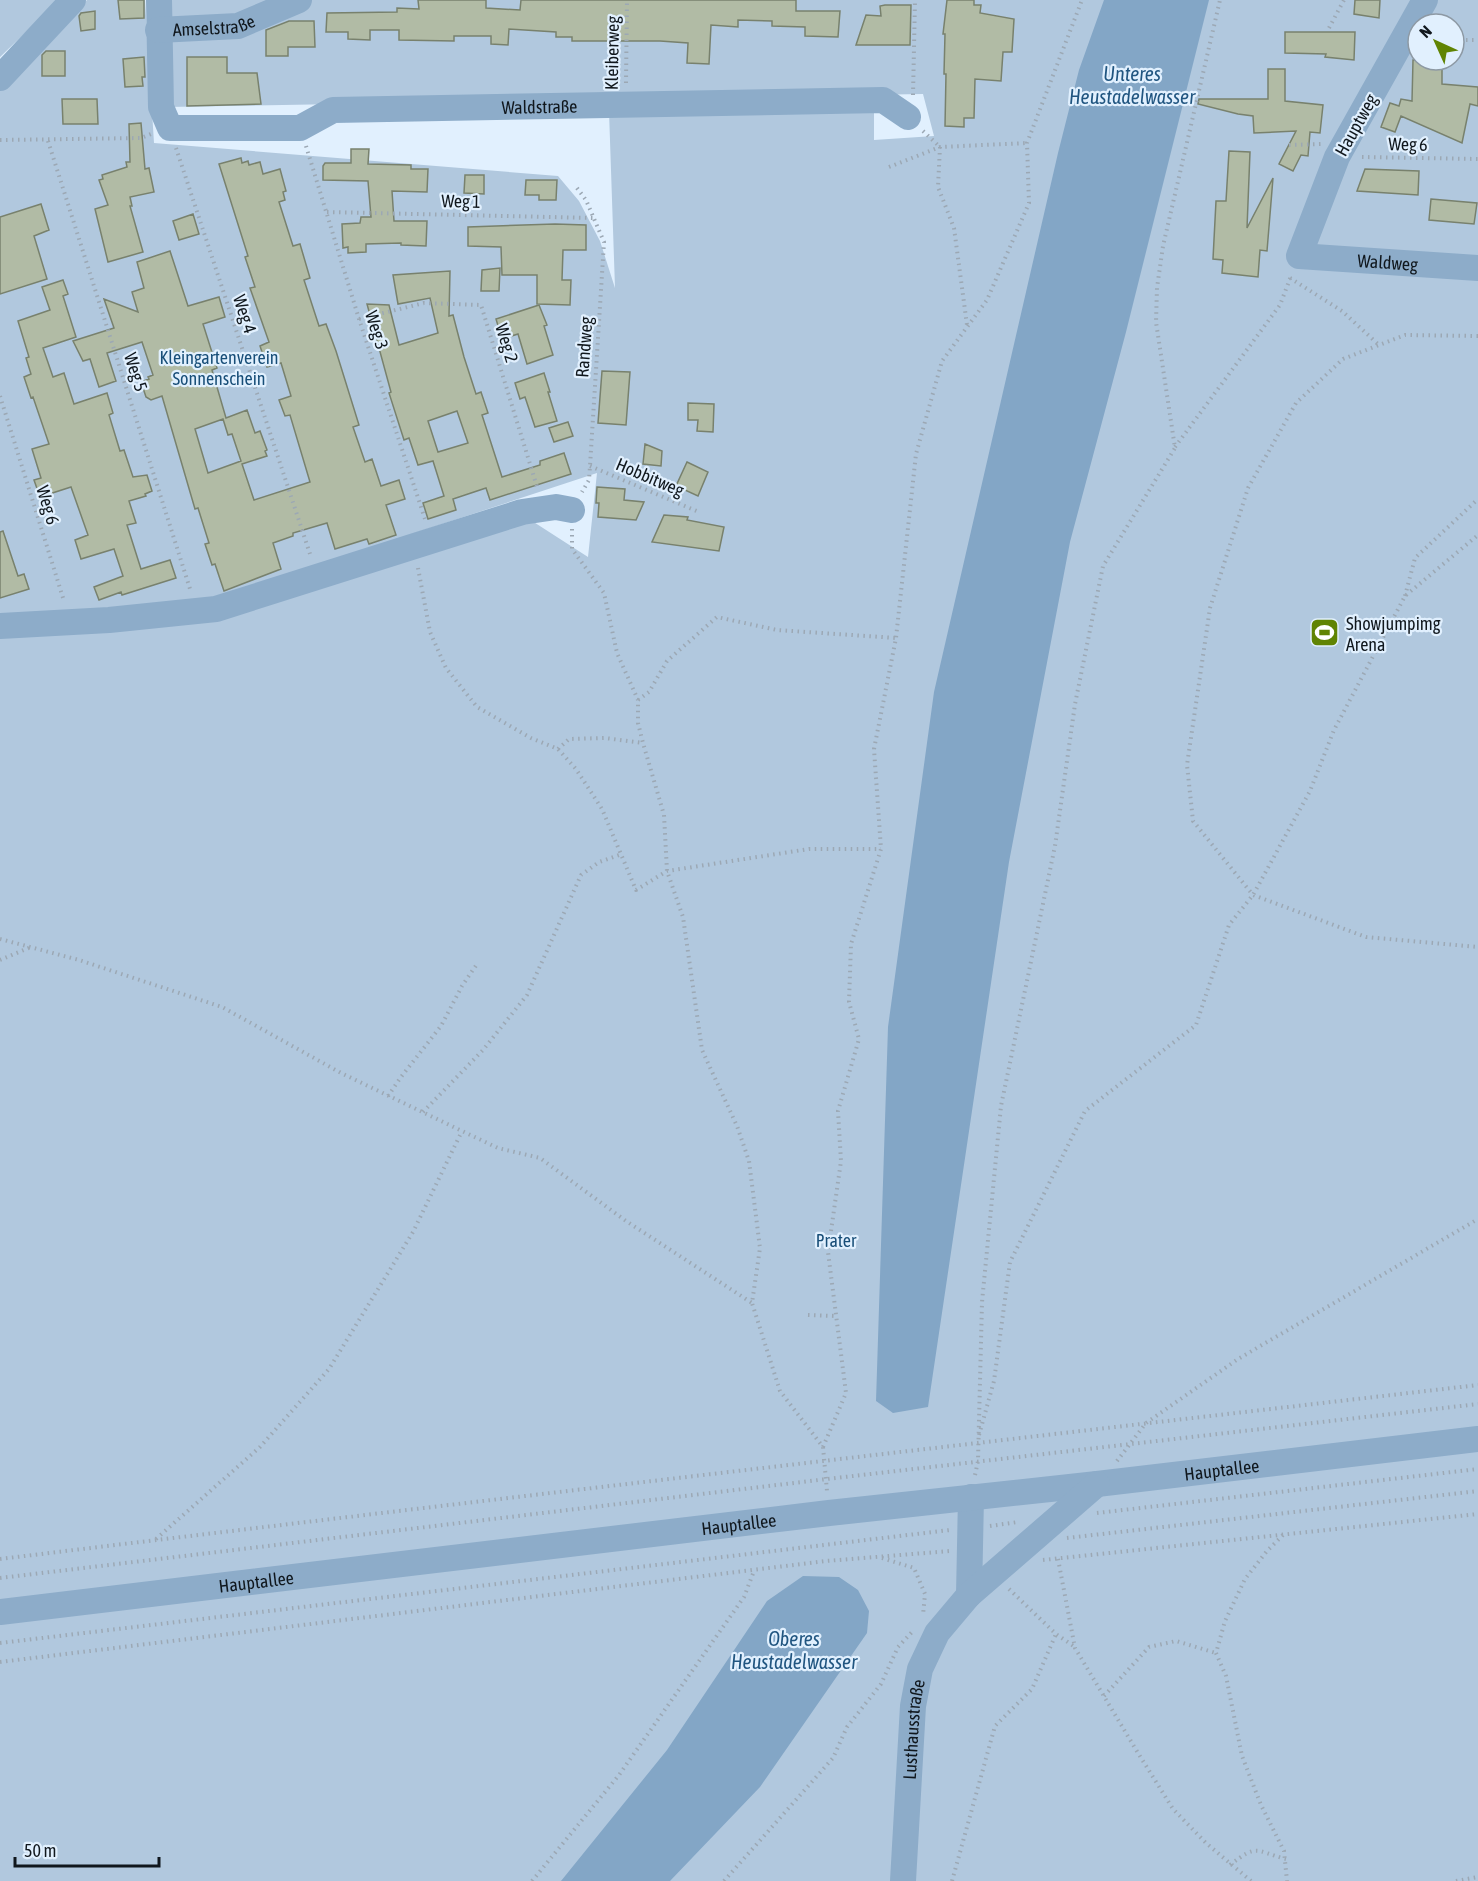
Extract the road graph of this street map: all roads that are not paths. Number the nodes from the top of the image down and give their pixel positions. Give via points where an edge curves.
1 (73, 0) edge
2 (159, 0) edge
3 (299, 0) edge
4 (1425, 0) edge
5 (159, 30) junction
6 (0, 78) edge
7 (908, 117) road end
8 (1295, 267) joint
9 (1478, 268) edge
10 (572, 510) road end
11 (0, 626) edge
12 (1478, 1439) edge
13 (1097, 1484) junction
14 (971, 1497) junction
15 (969, 1594) junction
16 (0, 1612) edge
17 (903, 1881) edge

1 - 6 street
2 - 5 street
3 - 5 street, Amselstraße via 238,26
4 - 8 street, Hauptweg via 1337,157
5 - 7 street, Waldstraße via 161,107 170,128 300,128 333,110 883,100
8 - 9 street, Waldweg
10 - 11 street via 556,507 522,512 216,609
12 - 13 street, Hauptallee
13 - 14 street, Hauptallee
13 - 15 street, Lusthausstraße via 1023,1540
14 - 15 street
14 - 16 street, Hauptallee
15 - 17 street, Lusthausstraße via 937,1633 920,1670 913,1706

